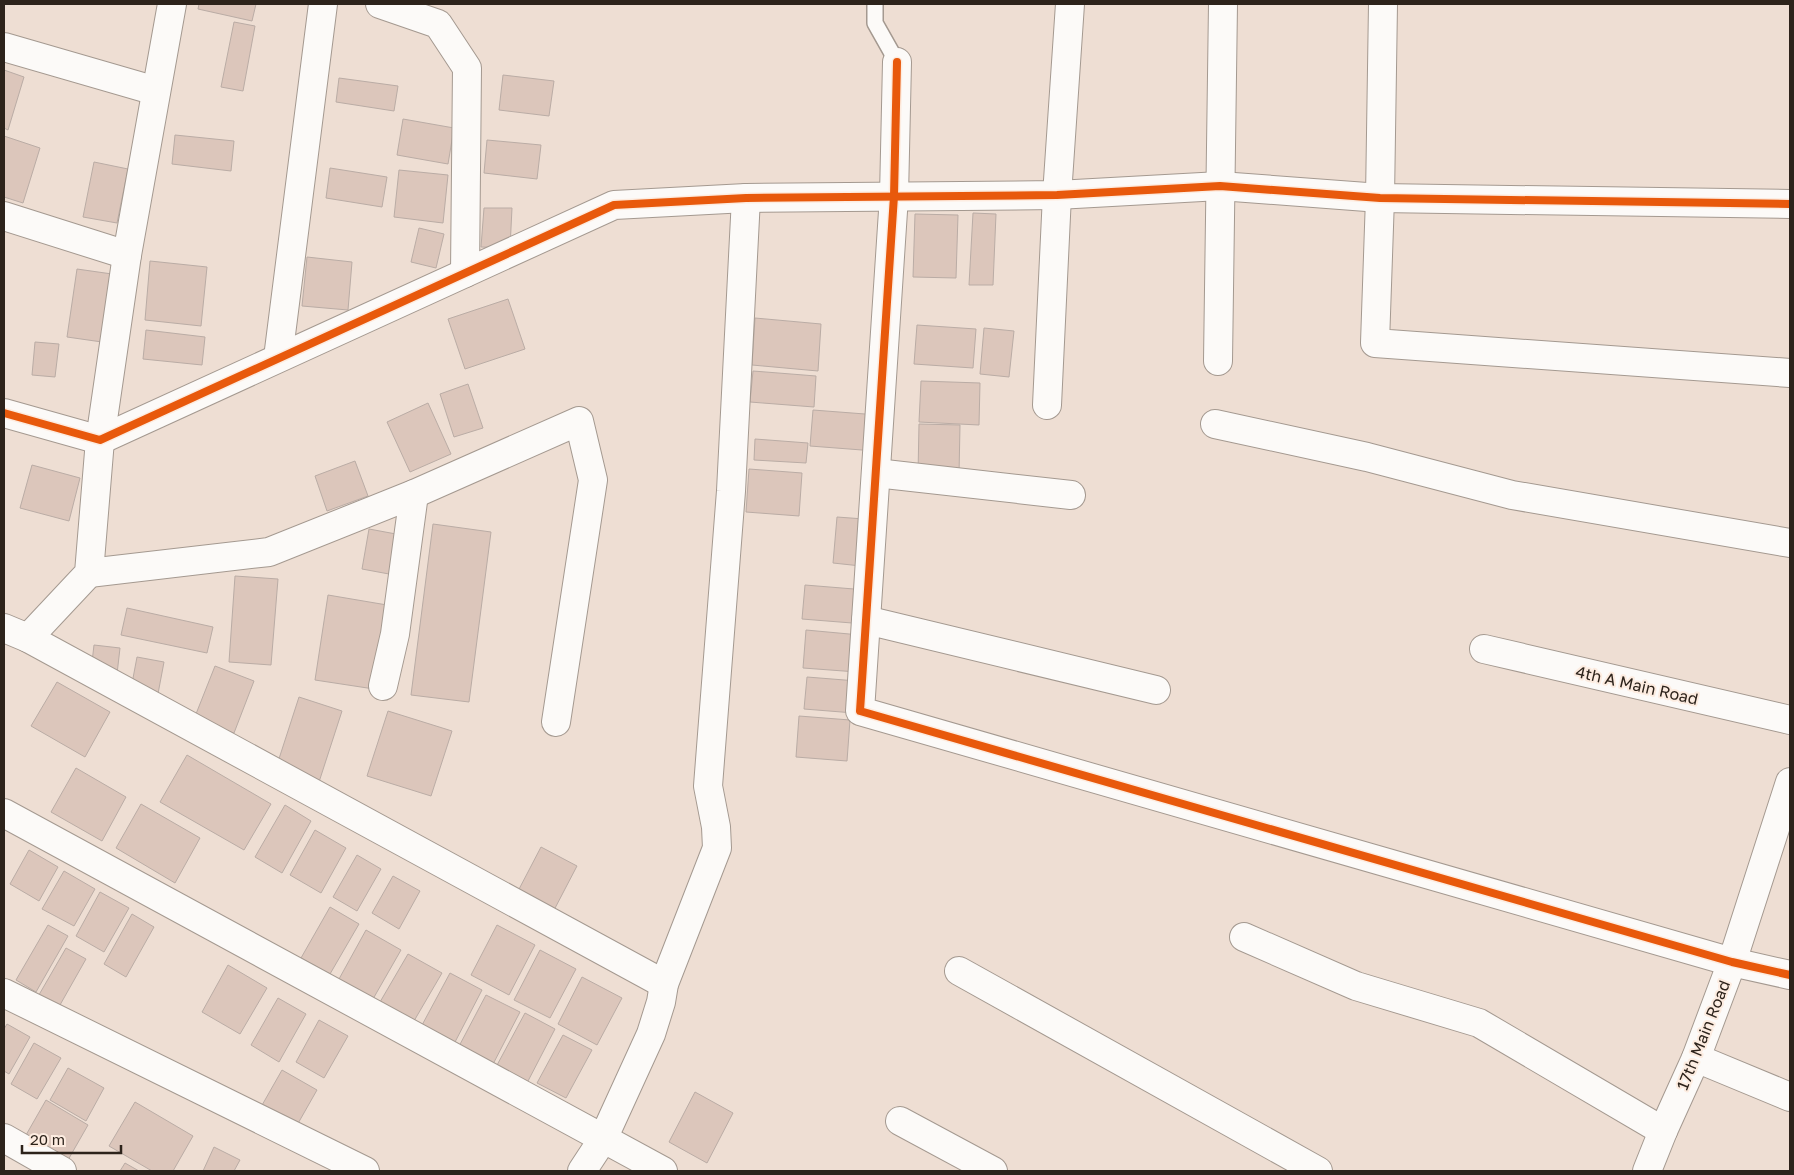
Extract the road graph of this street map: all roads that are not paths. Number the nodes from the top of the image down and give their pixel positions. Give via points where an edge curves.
1 (172, 4) edge
2 (323, 4) edge
3 (380, 4) edge
4 (875, 4) edge
5 (1070, 4) edge
6 (1223, 4) edge
7 (1382, 4) edge
8 (4, 47) edge
9 (897, 62) joint
10 (156, 91) junction
11 (1220, 186) junction
12 (1057, 195) junction
13 (894, 196) junction
14 (746, 198) junction
15 (1380, 198) junction
16 (1790, 204) edge
17 (4, 216) edge
18 (127, 255) junction
19 (465, 273) junction
20 (278, 358) junction
21 (1218, 362) dead end
22 (1790, 373) edge
23 (1047, 405) dead end
24 (4, 413) edge
25 (1215, 424) dead end
26 (100, 440) junction
27 (876, 474) junction
28 (414, 494) junction
29 (1071, 495) dead end
30 (1790, 543) edge
31 (89, 573) junction
32 (866, 620) junction
33 (16, 633) edge
34 (1484, 649) dead end
35 (383, 686) dead end
36 (1156, 690) dead end
37 (1790, 720) edge
38 (556, 722) dead end
39 (1790, 782) edge
40 (4, 813) edge
41 (1244, 937) dead end
42 (1732, 962) junction
43 (959, 972) dead end
44 (1790, 975) edge
45 (664, 984) junction
46 (4, 993) edge
47 (1696, 1058) junction
48 (1790, 1097) edge
49 (900, 1121) dead end
50 (1663, 1131) junction
51 (4, 1138) edge
52 (603, 1140) junction
53 (62, 1171) edge
54 (365, 1171) edge
55 (582, 1171) edge
56 (663, 1171) edge
57 (993, 1171) edge
58 (1318, 1171) edge
59 (1648, 1171) edge

1 - 10 street
2 - 20 street
3 - 19 street via 438,24 467,68
4 - 9 lane via 875,23
5 - 12 street
6 - 11 street
7 - 15 street
8 - 10 street
9 - 13 street
10 - 18 street
11 - 12 street
11 - 15 street
11 - 21 street
12 - 13 street
12 - 23 street
13 - 14 street
13 - 27 street
14 - 19 street via 614,205
14 - 45 street via 731,491 708,786 717,848
15 - 16 street
15 - 22 street via 1375,343
17 - 18 street
18 - 26 street
19 - 20 street
20 - 26 street
24 - 26 street
25 - 30 street via 1367,457 1512,495
26 - 31 street
27 - 29 street
27 - 32 street
28 - 31 street via 269,552
28 - 35 street via 395,634
28 - 38 street via 578,421 593,480
31 - 33 street
32 - 36 street
32 - 42 street via 860,711
33 - 45 street
34 - 37 street, 4th A Main Road
39 - 42 street, 17th Main Road
40 - 52 street
41 - 50 street via 1356,986 1478,1023
42 - 44 street
42 - 47 street, 17th Main Road
43 - 58 street
45 - 52 street via 651,1034
46 - 54 street
47 - 48 street
47 - 50 street, 17th Main Road
49 - 57 street
50 - 59 street, 17th Main Road
51 - 53 street
52 - 55 street
52 - 56 street

